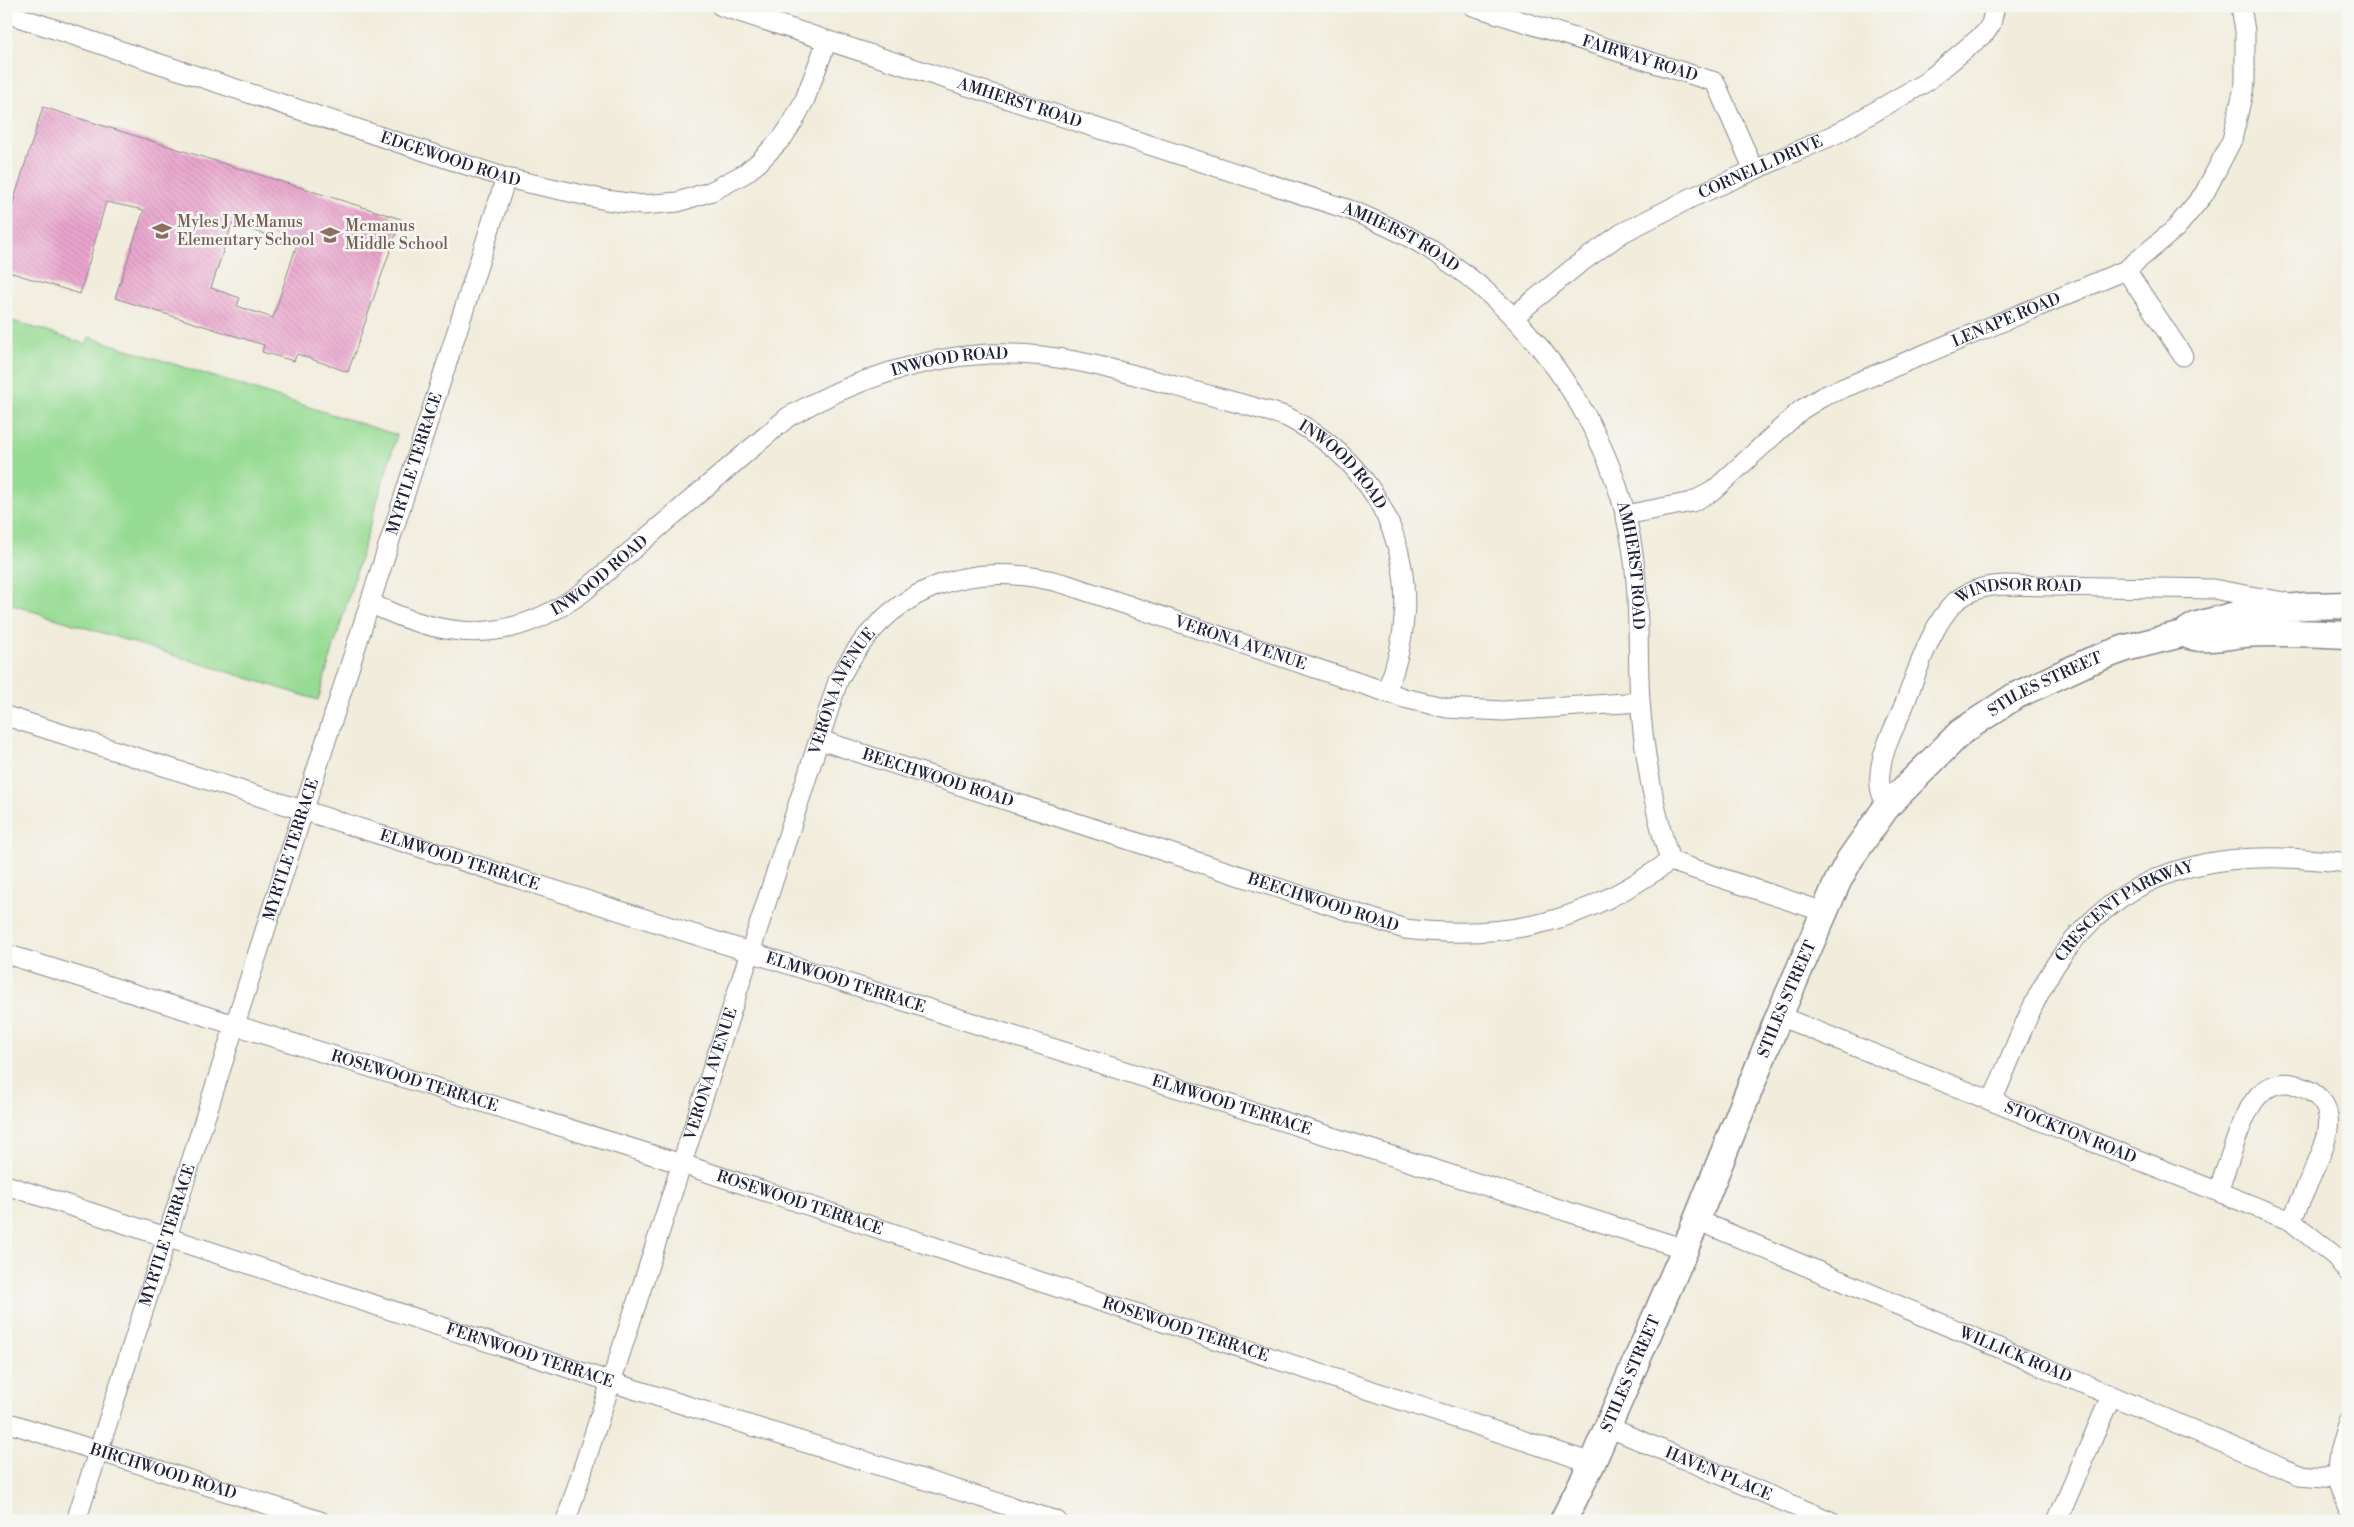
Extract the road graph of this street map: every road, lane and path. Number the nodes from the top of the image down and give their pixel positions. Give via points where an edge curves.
1 (721, 6) edge
2 (1473, 6) edge
3 (1995, 6) edge
4 (2241, 6) edge
5 (6, 13) edge
6 (827, 41) junction
7 (1754, 170) junction
8 (506, 178) junction
9 (2126, 270) junction
10 (1513, 317) junction
11 (2183, 356) dead end
12 (1625, 515) junction
13 (370, 603) junction
14 (2348, 605) edge
15 (2305, 606) junction
16 (2182, 634) junction
17 (2348, 635) edge
18 (1386, 692) junction
19 (1640, 702) junction
20 (6, 716) edge
21 (820, 740) junction
22 (1888, 805) junction
23 (303, 810) junction
24 (1670, 860) junction
25 (2348, 863) edge
26 (1824, 912) junction
27 (751, 952) junction
28 (6, 954) edge
29 (1779, 1016) junction
30 (235, 1025) junction
31 (1992, 1101) junction
32 (682, 1164) junction
33 (6, 1185) edge
34 (2218, 1190) junction
35 (1698, 1220) junction
36 (2291, 1221) junction
37 (167, 1238) junction
38 (1685, 1249) junction
39 (2348, 1272) edge
40 (611, 1382) junction
41 (2111, 1396) junction
42 (6, 1422) edge
43 (2348, 1422) edge
44 (1608, 1428) junction
45 (98, 1451) junction
46 (1592, 1463) junction
47 (2336, 1478) junction
48 (2348, 1508) edge
49 (76, 1521) edge
50 (320, 1521) edge
51 (566, 1521) edge
52 (1057, 1521) edge
53 (1563, 1521) edge
54 (1830, 1521) edge
55 (2057, 1521) edge

1 - 6 street, AMHERST ROAD
2 - 7 street, FAIRWAY ROAD via 1715,82
3 - 7 street, CORNELL DRIVE via 1991,24 1985,33 1926,82 1838,134
4 - 9 street, LENAPE ROAD via 2246,31 2245,83 2232,140 2204,194 2176,228
5 - 8 street, EDGEWOOD ROAD
6 - 8 street, EDGEWOOD ROAD via 805,99 783,137 744,174 712,191 678,202 642,204 606,200
6 - 10 street, AMHERST ROAD via 1354,211 1439,255 1477,283
7 - 10 street, CORNELL DRIVE via 1622,233
8 - 13 street, MYRTLE TERRACE
9 - 11 street
9 - 12 street, LENAPE ROAD via 1822,397 1801,410 1713,491 1692,502
10 - 12 street, AMHERST ROAD via 1558,372 1592,428 1611,471
12 - 19 street, AMHERST ROAD via 1634,561
13 - 18 street, INWOOD ROAD via 411,622 446,631 502,630 537,619 554,612 583,592 788,417 825,396 905,366 946,358 1031,354 1110,368 1287,417 1342,454 1370,487 1381,506 1403,567 1404,631
13 - 23 street, MYRTLE TERRACE
14 - 15 main road, STILES STREET
15 - 16 main road, STILES STREET via 2246,612 2197,625
15 - 22 street, WINDSOR ROAD via 2213,589 2005,584 1984,586 1966,594 1947,613 1932,638 1883,756 1880,788
16 - 17 main road, STILES STREET via 2200,639 2254,634
16 - 22 main road, STILES STREET via 2090,661 2015,696 1961,732
18 - 19 street, VERONA AVENUE via 1447,708 1503,711
18 - 21 street, VERONA AVENUE via 1065,584 1020,574 982,574 928,589 882,620 863,641 838,681
19 - 24 street, AMHERST ROAD via 1657,822
20 - 23 street, ELMWOOD TERRACE
21 - 24 street, BEECHWOOD ROAD via 1405,928 1474,934 1543,924 1608,900
21 - 27 street, VERONA AVENUE
22 - 26 main road, STILES STREET via 1850,859
23 - 27 street, ELMWOOD TERRACE
23 - 30 street, MYRTLE TERRACE
24 - 26 street
25 - 31 street, CRESCENT PARKWAY via 2310,858 2232,859 2159,876 2115,901 2079,935 2049,976
26 - 29 main road, STILES STREET
27 - 32 street, VERONA AVENUE
27 - 38 street, ELMWOOD TERRACE
28 - 30 street, ROSEWOOD TERRACE
29 - 31 street, STOCKTON ROAD
29 - 35 main road, STILES STREET
30 - 32 street, ROSEWOOD TERRACE
30 - 37 street, MYRTLE TERRACE
31 - 34 street, STOCKTON ROAD
32 - 40 street, VERONA AVENUE
32 - 46 street, ROSEWOOD TERRACE
33 - 37 street, FERNWOOD TERRACE
34 - 36 street, STOCKTON ROAD
34 - 36 street via 2247,1114 2258,1097 2269,1087 2282,1083 2308,1089 2320,1099 2330,1127 2327,1142
35 - 38 main road, STILES STREET
35 - 41 street, WILLICK ROAD
36 - 39 street, STOCKTON ROAD via 2336,1257
37 - 40 street, FERNWOOD TERRACE
37 - 45 street, MYRTLE TERRACE
38 - 44 main road, STILES STREET
40 - 51 street, VERONA AVENUE
40 - 52 street, FERNWOOD TERRACE
41 - 47 street, WILLICK ROAD via 2299,1475
41 - 55 street
42 - 45 street, BIRCHWOOD ROAD
43 - 47 street via 2339,1452
44 - 46 main road, STILES STREET
44 - 54 street, HAVEN PLACE
45 - 49 street, MYRTLE TERRACE
45 - 50 street, BIRCHWOOD ROAD
46 - 53 main road, STILES STREET
47 - 48 street

